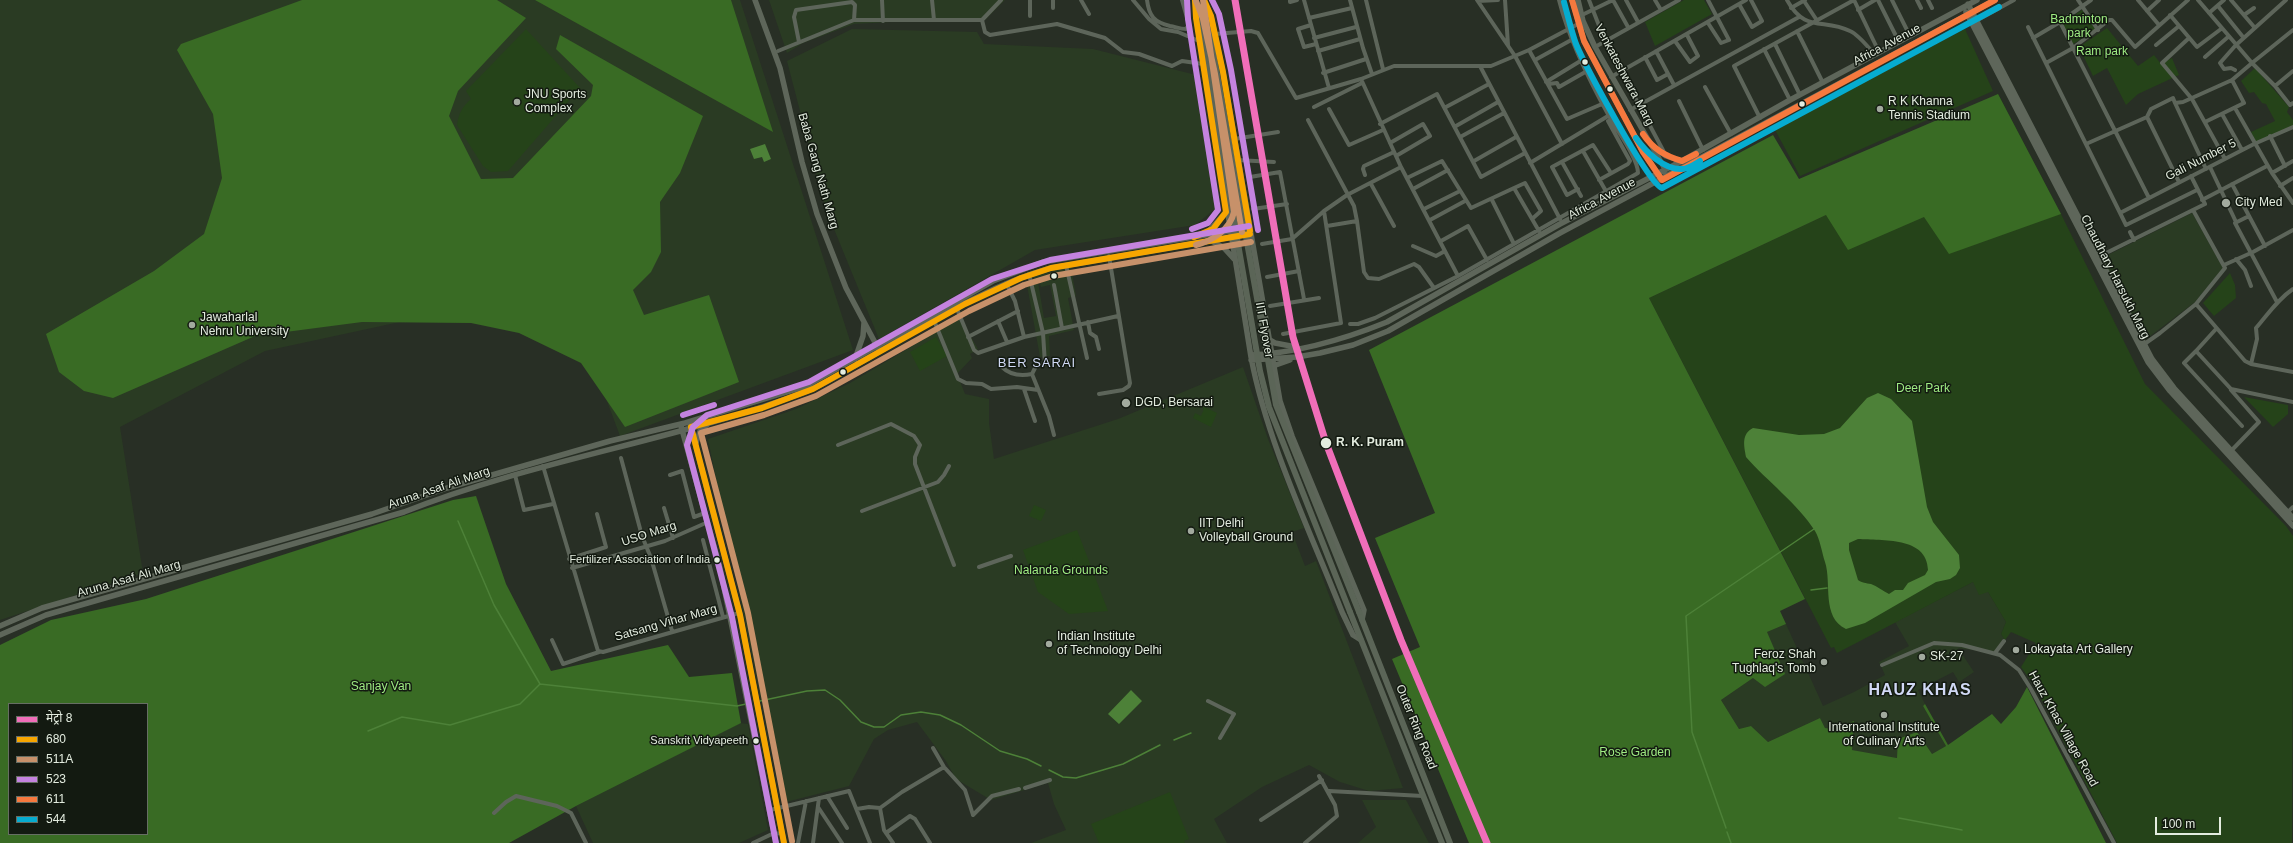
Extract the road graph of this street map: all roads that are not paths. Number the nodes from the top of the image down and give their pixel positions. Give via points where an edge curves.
1 (755, 0) edge
2 (759, 0) edge
3 (882, 0) edge
4 (932, 0) edge
5 (1001, 0) edge
6 (1030, 0) edge
7 (1053, 0) edge
8 (1081, 0) edge
9 (1133, 0) edge
10 (1146, 0) edge
11 (1182, 0) edge
12 (1195, 0) edge
13 (1290, 0) edge
14 (1297, 0) edge
15 (1304, 0) edge
16 (1350, 0) edge
17 (1366, 0) edge
18 (1498, 0) edge
19 (1505, 0) edge
20 (1559, 0) edge
21 (1572, 0) edge
22 (1578, 0) edge
23 (1589, 0) edge
24 (1613, 0) edge
25 (1626, 0) edge
26 (1655, 0) edge
27 (1667, 0) edge
28 (1679, 0) edge
29 (1708, 0) edge
30 (1746, 0) edge
31 (1751, 0) edge
32 (1788, 0) edge
33 (1805, 0) edge
34 (1854, 0) edge
35 (1877, 0) edge
36 (1892, 0) edge
37 (1917, 0) edge
38 (1928, 0) edge
39 (1977, 0) edge
40 (1995, 0) edge
41 (2014, 0) edge
42 (2078, 0) edge
43 (2091, 0) edge
44 (2138, 0) edge
45 (2159, 0) edge
46 (2188, 0) edge
47 (2198, 0) edge
48 (2224, 0) edge
49 (2231, 0) edge
50 (2286, 0) edge
51 (1478, 1) edge
52 (1204, 3) edge
53 (1739, 4) junction
54 (1967, 4) edge
55 (1670, 5) junction
56 (2218, 6) junction
57 (2082, 7) junction
58 (1053, 8) dead end
59 (1352, 8) junction
60 (1791, 8) junction
61 (1921, 8) dead end
62 (1932, 8) dead end
63 (2254, 8) dead end
64 (1196, 9) junction
65 (1661, 10) junction
66 (1858, 10) junction
67 (2147, 11) junction
68 (1592, 12) junction
69 (1970, 13) junction
70 (2209, 13) junction
71 (1089, 14) dead end
72 (2170, 15) junction
73 (2244, 15) junction
74 (1030, 16) dead end
75 (1717, 17) junction
76 (1799, 17) junction
77 (1309, 18) junction
78 (854, 20) junction
79 (934, 20) junction
80 (982, 20) junction
81 (1581, 20) junction
82 (883, 21) junction
83 (1814, 21) junction
84 (1638, 22) junction
85 (1936, 22) junction
86 (1974, 22) junction
87 (2060, 22) junction
88 (1708, 23) junction
89 (1311, 25) junction
90 (2159, 25) junction
91 (2179, 26) junction
92 (1356, 27) junction
93 (1628, 27) junction
94 (2028, 27) dead end
95 (2255, 28) junction
96 (1568, 29) junction
97 (2221, 29) junction
98 (2098, 30) junction
99 (2293, 30) edge
100 (1797, 31) junction
101 (1215, 34) junction
102 (1687, 34) junction
103 (1910, 36) junction
104 (2228, 37) junction
105 (2243, 37) junction
106 (1314, 38) junction
107 (2033, 38) junction
108 (2189, 38) junction
109 (1360, 39) junction
110 (1573, 39) junction
111 (1199, 40) junction
112 (1605, 41) junction
113 (1675, 41) junction
114 (799, 42) junction
115 (1899, 42) junction
116 (1316, 44) junction
117 (1775, 44) junction
118 (1508, 45) junction
119 (2156, 45) dead end
120 (2235, 45) junction
121 (1595, 47) junction
122 (2073, 48) junction
123 (1764, 49) junction
124 (1529, 50) junction
125 (778, 51) junction
126 (1318, 51) junction
127 (1656, 51) junction
128 (1877, 54) junction
129 (1514, 56) junction
130 (1645, 57) junction
131 (2204, 57) dead end
132 (1366, 59) junction
133 (1535, 60) junction
134 (1582, 60) junction
135 (2046, 63) junction
136 (2252, 63) junction
137 (1203, 64) junction
138 (1480, 66) junction
139 (1383, 69) junction
140 (2235, 70) dead end
141 (2293, 70) edge
142 (1587, 71) junction
143 (1621, 71) junction
144 (1323, 73) junction
145 (1372, 74) junction
146 (1668, 74) junction
147 (1611, 77) junction
148 (2232, 80) junction
149 (1361, 81) junction
150 (1547, 83) junction
151 (1823, 83) junction
152 (1489, 84) junction
153 (1674, 85) junction
154 (2275, 86) junction
155 (1705, 87) dead end
156 (1329, 88) junction
157 (1800, 95) junction
158 (2192, 99) junction
159 (1790, 100) junction
160 (1679, 101) dead end
161 (789, 102) junction
162 (1498, 102) junction
163 (2175, 103) junction
164 (1602, 104) junction
165 (2292, 104) edge
166 (1639, 105) junction
167 (1314, 107) dead end
168 (1446, 107) junction
169 (2235, 108) junction
170 (1329, 109) dead end
171 (1630, 110) junction
172 (1504, 113) junction
173 (2222, 114) junction
174 (1608, 116) junction
175 (2147, 117) junction
176 (1760, 119) junction
177 (1308, 120) dead end
178 (1608, 121) dead end
179 (2205, 122) junction
180 (1380, 124) junction
181 (1456, 126) junction
182 (2293, 127) edge
183 (2116, 129) junction
184 (1383, 130) junction
185 (1278, 132) dead end
186 (1731, 134) junction
187 (1462, 136) junction
188 (1645, 136) junction
189 (2270, 136) junction
190 (1516, 137) junction
191 (1234, 139) junction
192 (1390, 143) junction
193 (1562, 144) junction
194 (2086, 144) junction
195 (2254, 144) junction
196 (1583, 150) junction
197 (1703, 150) junction
198 (2242, 150) junction
199 (1525, 153) junction
200 (1395, 154) junction
201 (1666, 156) junction
202 (2225, 159) junction
203 (1238, 160) junction
204 (1474, 161) junction
205 (1682, 161) junction
206 (2293, 161) edge
207 (1274, 162) dead end
208 (1562, 162) junction
209 (1530, 163) junction
210 (1401, 166) junction
211 (2267, 166) junction
212 (2285, 166) junction
213 (2208, 168) junction
214 (1665, 169) junction
215 (1448, 170) junction
216 (1658, 172) junction
217 (1611, 173) junction
218 (2272, 173) junction
219 (1365, 175) dead end
220 (2191, 176) junction
221 (1250, 177) dead end
222 (1407, 178) junction
223 (2293, 178) edge
224 (1241, 180) junction
225 (1599, 180) junction
226 (1662, 180) junction
227 (2179, 182) junction
228 (1371, 184) junction
229 (2232, 184) junction
230 (1222, 185) junction
231 (2280, 186) junction
232 (1514, 188) junction
233 (1413, 189) junction
234 (1578, 189) junction
235 (1460, 190) junction
236 (2197, 190) junction
237 (2221, 190) junction
238 (1607, 193) junction
239 (1347, 195) junction
240 (1581, 196) dead end
241 (2150, 198) junction
242 (1492, 200) junction
243 (2202, 200) junction
244 (1465, 201) junction
245 (2293, 203) edge
246 (1287, 204) junction
247 (1253, 209) dead end
248 (1424, 209) junction
249 (2193, 210) junction
250 (1324, 211) junction
251 (1226, 212) junction
252 (2120, 213) junction
253 (2249, 216) junction
254 (1532, 219) junction
255 (1560, 219) junction
256 (1430, 220) junction
257 (1357, 221) junction
258 (2236, 222) junction
259 (1327, 226) junction
260 (1394, 226) dead end
261 (2293, 230) edge
262 (1539, 231) junction
263 (1250, 232) junction
264 (2130, 232) dead end
265 (1230, 234) junction
266 (1204, 235) junction
267 (1292, 239) junction
268 (2134, 240) junction
269 (1212, 241) junction
270 (1441, 241) junction
271 (1262, 244) dead end
272 (1514, 244) junction
273 (1413, 246) dead end
274 (2265, 246) junction
275 (1108, 251) junction
276 (1445, 251) junction
277 (2251, 253) junction
278 (834, 254) junction
279 (1078, 255) junction
280 (1110, 258) junction
281 (2096, 258) junction
282 (2236, 259) junction
283 (1487, 260) junction
284 (1235, 261) junction
285 (1080, 264) junction
286 (1066, 265) junction
287 (2224, 265) junction
288 (1299, 271) junction
289 (1029, 274) junction
290 (1458, 276) junction
291 (1267, 277) dead end
292 (1006, 283) junction
293 (1054, 285) dead end
294 (2251, 286) dead end
295 (1434, 288) junction
296 (2293, 289) edge
297 (1319, 298) dead end
298 (1304, 300) junction
299 (2277, 302) junction
300 (2196, 304) junction
301 (1270, 306) dead end
302 (957, 309) junction
303 (1018, 311) junction
304 (932, 315) junction
305 (1118, 316) junction
306 (935, 321) junction
307 (998, 321) junction
308 (1088, 322) junction
309 (864, 323) junction
310 (1078, 324) junction
311 (1350, 324) dead end
312 (1062, 328) junction
313 (2216, 329) junction
314 (1043, 334) junction
315 (1284, 334) dead end
316 (1024, 336) junction
317 (968, 337) junction
318 (1268, 338) junction
319 (1007, 342) junction
320 (2141, 346) junction
321 (1299, 347) junction
322 (878, 348) junction
323 (1099, 349) dead end
324 (2196, 352) junction
325 (1271, 356) junction
326 (1251, 357) junction
327 (1297, 357) junction
328 (1086, 358) dead end
329 (855, 359) junction
330 (2251, 364) junction
331 (1273, 366) junction
332 (1002, 367) dead end
333 (2293, 372) edge
334 (1032, 374) junction
335 (1277, 388) junction
336 (1024, 389) junction
337 (2230, 389) junction
338 (1038, 390) junction
339 (1260, 391) junction
340 (1100, 394) dead end
341 (2293, 402) edge
342 (1035, 421) dead end
343 (711, 422) junction
344 (690, 424) junction
345 (681, 426) junction
346 (2242, 426) dead end
347 (1054, 435) dead end
348 (610, 441) junction
349 (696, 444) junction
350 (838, 445) dead end
351 (611, 448) junction
352 (2230, 452) junction
353 (621, 458) dead end
354 (543, 466) junction
355 (949, 466) dead end
356 (515, 474) junction
357 (670, 474) dead end
358 (926, 487) junction
359 (553, 504) junction
360 (2293, 507) edge
361 (664, 508) dead end
362 (862, 511) dead end
363 (705, 513) junction
364 (2286, 513) junction
365 (597, 514) dead end
366 (2293, 518) edge
367 (708, 522) junction
368 (2293, 526) edge
369 (673, 538) junction
370 (703, 540) dead end
371 (272, 542) junction
372 (647, 546) junction
373 (275, 549) junction
374 (1011, 556) dead end
375 (569, 559) junction
376 (954, 564) dead end
377 (979, 567) dead end
378 (572, 568) junction
379 (740, 613) junction
380 (731, 615) junction
381 (723, 617) junction
382 (1362, 620) junction
383 (0, 626) edge
384 (672, 631) junction
385 (0, 635) edge
386 (552, 640) dead end
387 (1361, 640) junction
388 (2004, 641) dead end
389 (599, 652) junction
390 (1995, 653) junction
391 (1882, 665) dead end
392 (1208, 701) dead end
393 (1220, 738) dead end
394 (933, 748) dead end
395 (944, 767) junction
396 (1319, 776) dead end
397 (1050, 780) dead end
398 (1322, 780) junction
399 (1025, 788) dead end
400 (1019, 789) dead end
401 (1329, 791) junction
402 (827, 796) junction
403 (1423, 796) junction
404 (819, 798) junction
405 (806, 801) junction
406 (818, 807) junction
407 (778, 808) junction
408 (880, 808) junction
409 (857, 809) junction
410 (770, 810) junction
411 (494, 813) dead end
412 (1260, 820) dead end
413 (848, 828) dead end
414 (775, 833) junction
415 (782, 833) junction
416 (886, 833) junction
417 (586, 843) edge
418 (753, 843) edge
419 (776, 843) edge
420 (784, 843) edge
421 (798, 843) edge
422 (813, 843) edge
423 (842, 843) edge
424 (870, 843) edge
425 (893, 843) edge
426 (930, 843) edge
427 (1305, 843) edge
428 (1442, 843) edge
429 (1450, 843) edge
430 (2114, 843) edge

1 - 161 main road, Baba Gang Nath Marg via 777,59
2 - 125 main road, Baba Gang Nath Marg
3 - 82 street
4 - 79 street
5 - 80 street
6 - 74 street
7 - 58 street
8 - 71 street
9 - 111 street via 1148,19 1161,29
10 - 11 street via 1152,18 1159,23 1186,29 1188,25
12 - 64 main road, IIT Flyover
13 - 14 street
15 - 77 street
16 - 59 street
17 - 139 street
18 - 51 street
19 - 118 street
20 - 96 street
21 - 81 main road
22 - 81 main road, Venkateshwara Marg
23 - 68 street
24 - 68 street
24 - 93 street
25 - 84 street
26 - 65 street
27 - 55 street
28 - 55 street
29 - 75 street
30 - 53 street
31 - 53 street via 1762,21 1752,27
32 - 60 street
33 - 60 street
33 - 83 street
34 - 66 street
34 - 83 street
35 - 66 street
35 - 115 street
36 - 103 street
37 - 61 street
38 - 62 street
39 - 54 main road, Africa Avenue
40 - 69 main road, Africa Avenue
41 - 86 street
42 - 57 street
43 - 57 street
44 - 67 street
45 - 67 street
46 - 72 street
47 - 70 street
48 - 56 street
49 - 73 street
50 - 95 street
51 - 118 street
52 - 101 main road via 1211,16
52 - 382 main road, IIT Flyover, bridge via 1276,405
53 - 75 street
54 - 69 main road, Chaudhary Harsukh Marg
54 - 85 main road, Africa Avenue
54 - 85 main road via 1942,15
55 - 65 street
56 - 70 street
56 - 105 street
57 - 87 street
57 - 98 street
59 - 77 street
59 - 92 street
60 - 76 street
63 - 73 street
64 - 111 main road
64 - 387 main road, IIT Flyover, bridge via 1260,371 1270,407
65 - 84 street
66 - 128 street
67 - 90 street
68 - 81 street
68 - 112 street
69 - 86 main road, Chaudhary Harsukh Marg
69 - 226 main road, Africa Avenue
70 - 97 street
72 - 90 street
72 - 91 street
73 - 95 street
75 - 88 street
75 - 88 street via 1729,39 1723,44
76 - 83 street
76 - 153 street
77 - 89 street
78 - 82 street
78 - 114 street
78 - 114 street via 855,5 852,2 796,10 794,17
79 - 80 street
79 - 82 street
80 - 137 street via 985,32 990,35 1057,24 1105,38 1123,52 1139,54 1171,66 1182,61
81 - 96 street
81 - 121 main road, Venkateshwara Marg
81 - 216 main road via 1584,41 1643,152
83 - 100 street
83 - 128 street via 1850,31
84 - 93 street
85 - 103 main road, Africa Avenue
86 - 281 main road, Chaudhary Harsukh Marg via 2018,102
87 - 107 street
87 - 122 street
88 - 102 street
89 - 106 street
89 - 116 street via 1298,29 1302,45 1304,47
90 - 98 street via 2135,46 2112,20
91 - 108 street
91 - 119 street
92 - 106 street
92 - 109 street
93 - 112 street
94 - 107 street
95 - 105 street
96 - 110 street
96 - 124 street
97 - 104 street
97 - 108 street via 2199,46
98 - 122 street
99 - 136 street
100 - 117 street
100 - 151 street
101 - 156 street via 1248,31 1258,33 1296,98
101 - 191 main road
102 - 113 street
102 - 113 street via 1698,56 1690,62
103 - 115 main road, Africa Avenue
104 - 120 street
104 - 131 street
105 - 120 street
106 - 116 street
107 - 135 street
108 - 158 street via 2162,63
109 - 126 street
109 - 132 street
110 - 133 street
110 - 134 street
111 - 137 main road
112 - 121 street
112 - 143 street
113 - 127 street
114 - 125 street
115 - 128 main road, Africa Avenue
116 - 126 street
117 - 123 street
117 - 157 street
118 - 129 street
120 - 136 street
120 - 140 street via 2220,63 2224,69
121 - 147 main road, Venkateshwara Marg
122 - 135 street
122 - 183 street
123 - 159 street
123 - 176 street via 1733,67
124 - 129 street
124 - 133 street
125 - 161 main road, Baba Gang Nath Marg
126 - 144 street
127 - 130 street
127 - 146 street
128 - 151 main road, Africa Avenue
129 - 138 street via 1491,66
129 - 193 street
130 - 143 street
130 - 146 street via 1657,80
132 - 144 street
132 - 145 street
133 - 150 street
134 - 142 street
134 - 150 street
135 - 194 street
136 - 148 street
136 - 154 street
137 - 230 main road
138 - 139 street via 1399,66
138 - 152 street
139 - 145 street
141 - 154 street
142 - 150 street via 1559,86 1557,83
142 - 164 street
143 - 147 street
143 - 166 street
144 - 156 street
145 - 149 street
146 - 153 street
147 - 171 main road, Venkateshwara Marg
148 - 158 street
148 - 169 street via 2244,103
149 - 156 street
149 - 167 street
149 - 180 street
150 - 164 street via 1568,120
151 - 157 main road, Africa Avenue
152 - 162 street
152 - 168 street
153 - 166 street
154 - 165 street
155 - 186 street
157 - 159 main road, Africa Avenue
158 - 163 street
158 - 179 street
159 - 176 main road, Africa Avenue
160 - 197 street
161 - 278 main road, Baba Gang Nath Marg via 811,187
162 - 172 street
162 - 181 street
163 - 175 street via 2173,98 2151,109
163 - 213 street
164 - 174 street
166 - 171 street
166 - 201 street
168 - 180 street via 1437,94
168 - 181 street
169 - 173 street
169 - 195 street
170 - 184 street via 1349,144
171 - 188 main road, Venkateshwara Marg
172 - 187 street
172 - 190 street
173 - 179 street
173 - 198 street
174 - 193 street
174 - 238 street via 1639,171 1635,177
175 - 183 street
175 - 227 street
176 - 186 main road, Africa Avenue
177 - 239 street
178 - 217 street via 1630,161
179 - 202 street
180 - 184 street
181 - 187 street
182 - 189 street, Gali Number 5
183 - 194 street
183 - 241 street
184 - 192 street
185 - 191 street
186 - 197 main road, Africa Avenue
187 - 204 street
188 - 201 main road via 1657,151
188 - 214 main road
189 - 195 street, Gali Number 5
189 - 212 street
190 - 199 street
190 - 204 street
191 - 203 main road
192 - 200 street
192 - 200 street via 1423,124 1428,130 1430,136
193 - 209 street
194 - 252 street
195 - 198 street, Gali Number 5
195 - 211 street
196 - 208 street
196 - 217 street via 1595,146
196 - 225 street
197 - 205 main road, Africa Avenue
198 - 202 street, Gali Number 5
199 - 204 street via 1483,177
199 - 209 street
200 - 210 street
200 - 219 street via 1364,166
201 - 205 main road
202 - 213 street, Gali Number 5
203 - 207 street
203 - 224 main road
205 - 214 main road, Africa Avenue
206 - 212 street
208 - 234 street
208 - 234 street via 1552,167 1567,195
209 - 255 street
210 - 222 street
210 - 228 street
211 - 218 street
211 - 229 street
212 - 218 street
213 - 220 street, Gali Number 5
213 - 237 street
214 - 216 main road, Africa Avenue
214 - 226 main road
215 - 222 street via 1441,161
215 - 233 street
215 - 235 street
216 - 226 main road
216 - 321 main road, Africa Avenue via 1387,322 1358,333
217 - 225 street
218 - 231 street
220 - 227 street, Gali Number 5
220 - 236 street
221 - 246 street via 1280,172
222 - 233 street
223 - 231 street
224 - 230 main road via 1240,187 1233,192 1226,190
224 - 263 main road
225 - 238 street
226 - 327 main road, Africa Avenue via 1560,233 1388,331 1353,345
227 - 241 street, Gali Number 5
228 - 239 street
228 - 260 street
229 - 237 street
229 - 253 street
230 - 251 main road
231 - 245 street
232 - 242 street
232 - 254 street
232 - 254 street via 1525,183 1541,211
233 - 248 street
234 - 240 street
235 - 244 street
235 - 248 street
236 - 243 street
236 - 252 street via 2126,224
237 - 243 street
237 - 258 street
238 - 255 street
239 - 250 street
239 - 257 street via 1354,206
241 - 252 street, Gali Number 5
242 - 244 street via 1472,208
242 - 272 street
243 - 249 street via 2205,204
244 - 256 street
246 - 247 street
246 - 267 street
248 - 256 street
249 - 268 street
249 - 287 street
250 - 259 street
250 - 267 street
251 - 265 main road
251 - 266 main road via 1210,232
253 - 258 street
253 - 274 street
254 - 262 street
255 - 262 street
256 - 270 street
257 - 259 street
257 - 295 street via 1364,272 1368,278 1379,279 1414,264
258 - 277 street
259 - 315 street via 1341,323
261 - 274 street
262 - 272 street
263 - 265 main road
263 - 318 main road
264 - 268 street
265 - 266 main road
265 - 269 main road
265 - 284 main road
266 - 275 main road
267 - 271 street
267 - 288 street
268 - 281 street
269 - 280 main road
269 - 284 main road via 1224,248
270 - 276 street
270 - 283 street via 1468,226
272 - 283 street
273 - 276 street via 1436,256
274 - 277 street
275 - 279 main road
275 - 280 street
276 - 290 street
277 - 282 street
277 - 299 street
278 - 309 main road, Baba Gang Nath Marg
278 - 322 main road, Baba Gang Nath Marg
279 - 285 street
279 - 304 main road via 1043,262 992,281
280 - 285 main road
280 - 305 street
281 - 320 main road, Chaudhary Harsukh Marg
282 - 287 street
282 - 294 street via 2245,270
283 - 290 street
284 - 326 main road
285 - 286 main road
286 - 289 main road
286 - 310 street
287 - 300 street via 2225,270
288 - 291 street
288 - 298 street
289 - 292 main road
289 - 314 street
290 - 295 street
292 - 302 main road
292 - 303 street
293 - 312 street
295 - 311 street via 1375,318
296 - 299 street
297 - 298 street
298 - 301 street
299 - 330 street via 2256,328 2257,339
300 - 313 street
300 - 320 street
302 - 306 main road
302 - 317 street
303 - 307 street
303 - 316 street
304 - 306 street
304 - 322 main road
305 - 308 street
305 - 340 street via 1130,383 1123,390
306 - 322 main road
306 - 336 street via 958,379 966,384 982,384 991,388
307 - 317 street
307 - 319 street
308 - 310 street
308 - 323 street via 1090,333 1096,336
309 - 322 main road, Baba Gang Nath Marg
309 - 329 main road via 863,336
310 - 312 street
310 - 328 street
312 - 314 street
313 - 324 street
313 - 330 street via 2237,354
314 - 316 street
314 - 334 street via 1045,364 1036,366
316 - 319 street
317 - 319 street via 978,353
318 - 321 main road via 1275,343
318 - 325 main road
320 - 352 main road, Chaudhary Harsukh Marg
321 - 325 main road, Africa Avenue
322 - 329 main road, Aruna Asaf Ali Marg
322 - 343 main road, Aruna Asaf Ali Marg via 812,389
324 - 337 street
324 - 346 street via 2184,363
325 - 326 main road, Africa Avenue
325 - 327 main road, Africa Avenue
325 - 331 main road
326 - 339 main road
327 - 331 main road
329 - 344 main road, Aruna Asaf Ali Marg via 806,386
330 - 333 street
331 - 335 main road
332 - 334 street via 1011,374
334 - 338 street
335 - 339 main road via 1269,385
335 - 382 main road via 1292,436 1364,610
336 - 338 street
336 - 342 street
337 - 341 street
337 - 352 street via 2259,422
338 - 347 street
339 - 387 main road via 1276,445 1342,612 1353,635
343 - 344 main road, Aruna Asaf Ali Marg
343 - 349 main road via 700,431
344 - 345 main road, Aruna Asaf Ali Marg
344 - 349 main road
345 - 348 main road, Aruna Asaf Ali Marg
345 - 351 main road, Aruna Asaf Ali Marg
345 - 363 main road
348 - 351 street
348 - 371 main road, Aruna Asaf Ali Marg
349 - 379 main road
350 - 358 street via 887,424 897,426 920,442 915,460
351 - 354 main road, Aruna Asaf Ali Marg
352 - 364 main road, Chaudhary Harsukh Marg
353 - 372 street
354 - 356 main road, Aruna Asaf Ali Marg
354 - 359 street
355 - 358 street via 942,479
356 - 359 street via 524,510
356 - 373 main road, Aruna Asaf Ali Marg via 404,512
357 - 363 street via 682,471 694,517
358 - 362 street
358 - 376 street
359 - 375 street
360 - 364 street
361 - 369 street
363 - 367 main road
364 - 366 main road, Chaudhary Harsukh Marg
364 - 368 main road, Chaudhary Harsukh Marg
365 - 375 street via 606,548
367 - 369 street, USO Marg
367 - 380 main road
369 - 372 street, USO Marg
370 - 381 street
371 - 373 street
371 - 383 main road, Aruna Asaf Ali Marg via 42,608
372 - 378 street, USO Marg
372 - 384 street
373 - 385 main road, Aruna Asaf Ali Marg via 46,615
374 - 377 street
375 - 378 street
378 - 389 street
379 - 380 street, Satsang Vihar Marg
379 - 407 main road
380 - 381 street, Satsang Vihar Marg
380 - 410 main road
381 - 384 street, Satsang Vihar Marg
382 - 429 main road, Outer Ring Road
384 - 389 street, Satsang Vihar Marg
386 - 389 street, Satsang Vihar Marg via 562,664
387 - 403 main road, Outer Ring Road
388 - 390 street
390 - 391 street, Hauz Khas Village Road via 1956,644 1934,643
390 - 430 street, Hauz Khas Village Road via 2019,670 2027,682
392 - 393 street via 1234,714
394 - 395 street
395 - 400 street via 965,790 973,814 992,796
395 - 408 street
396 - 398 street
397 - 399 street
398 - 401 street
398 - 412 street
401 - 403 street
401 - 427 street via 1337,818
402 - 404 street
402 - 409 street via 849,791
402 - 413 street
403 - 428 main road, Outer Ring Road
404 - 405 street
404 - 406 street
405 - 407 street
405 - 421 street
406 - 422 street
406 - 423 street
407 - 410 street
407 - 415 main road
408 - 409 street
408 - 416 street
409 - 424 street
410 - 414 main road
411 - 417 street via 516,796 557,806 573,816
414 - 415 street
414 - 418 street
414 - 419 main road
415 - 420 main road
416 - 425 street
416 - 426 street via 910,816 915,819

